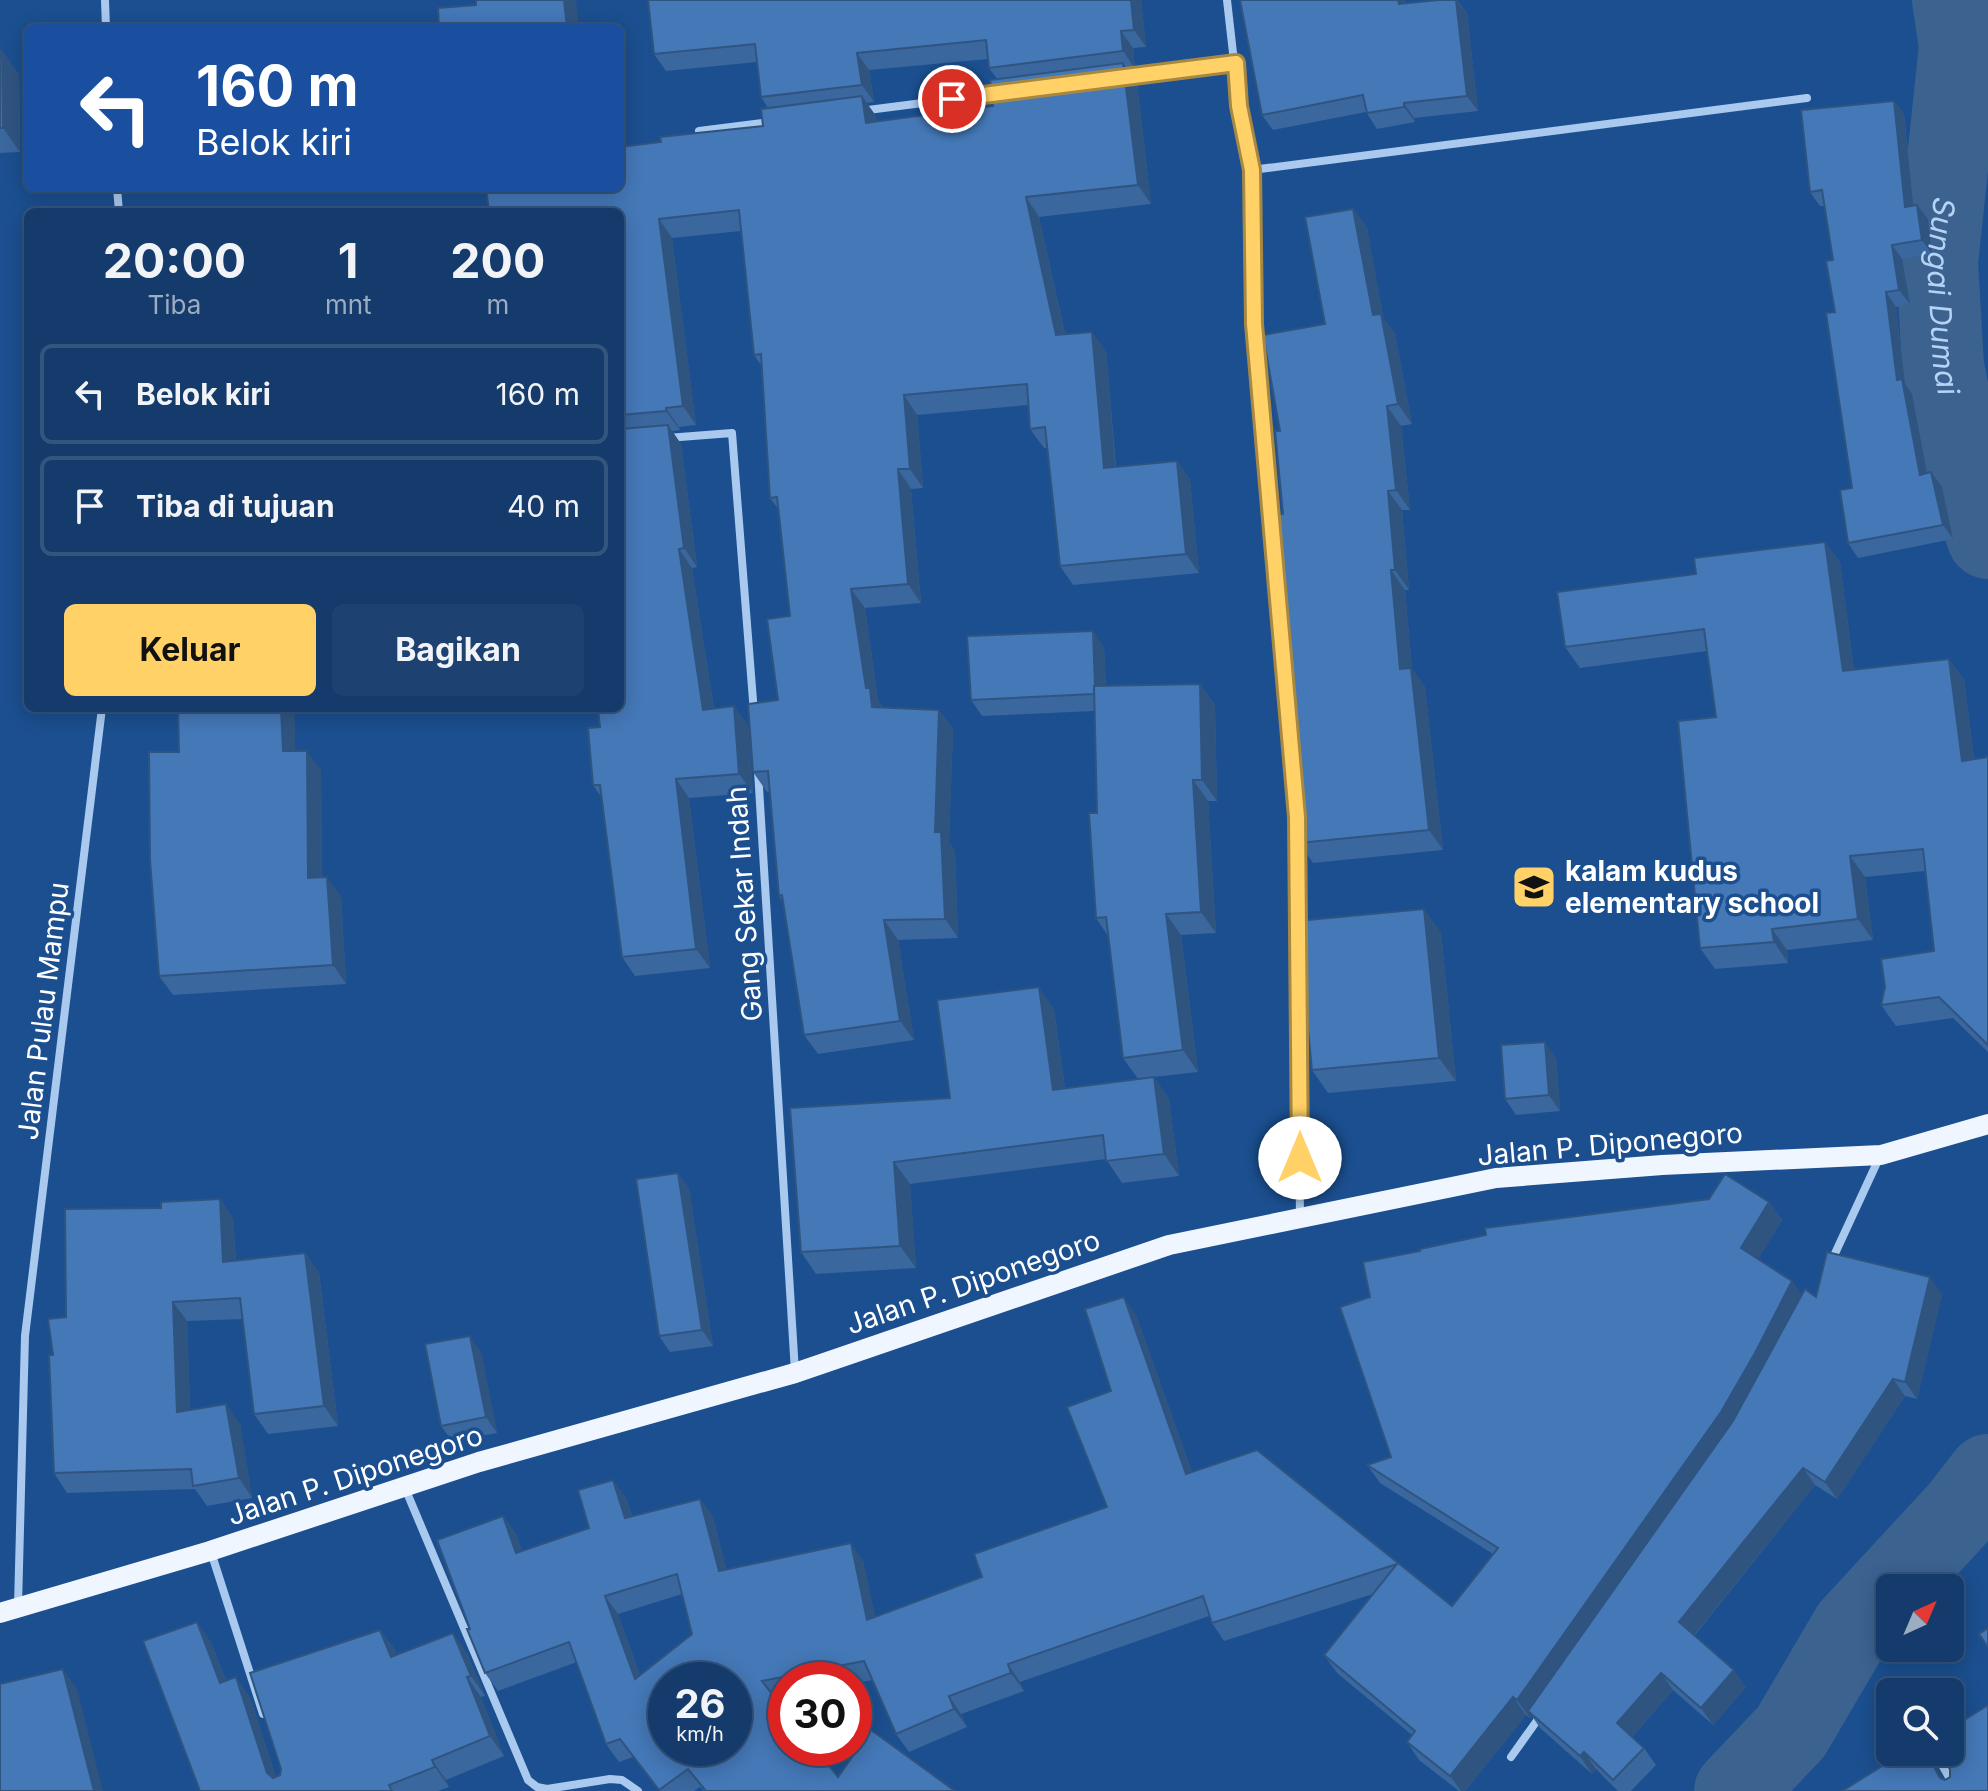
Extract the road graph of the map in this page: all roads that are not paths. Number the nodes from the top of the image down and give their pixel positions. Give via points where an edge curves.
1 (105, 0) edge
2 (1227, 0) edge
3 (106, 24) edge
4 (1236, 63) junction
5 (1110, 79) edge
6 (1015, 91) edge
7 (1807, 98) dead end
8 (857, 111) edge
9 (778, 121) edge
10 (699, 131) edge
11 (1252, 170) junction
12 (662, 439) edge
13 (1279, 610) edge
14 (102, 712) edge
15 (754, 719) edge
16 (758, 766) edge
17 (1295, 801) edge
18 (1988, 1124) edge
19 (1881, 1155) junction
20 (1300, 1219) junction
21 (1830, 1264) edge
22 (795, 1373) junction
23 (405, 1487) junction
24 (210, 1551) junction
25 (9, 1611) edge
26 (1547, 1706) edge
27 (268, 1729) edge
28 (1511, 1757) dead end
29 (1943, 1766) edge
30 (638, 1791) edge
31 (1957, 1791) edge

1 - 3 street
2 - 4 street
4 - 5 street
4 - 11 street
6 - 8 street
7 - 11 street
9 - 10 street
11 - 13 street via 1254,324
12 - 15 street via 732,433
14 - 25 street, Jalan Pulau Mampu via 25,1336
16 - 22 street, Gang Sekar Indah
17 - 20 street
18 - 19 main road, Jalan P. Diponegoro
19 - 20 main road, Jalan P. Diponegoro via 1496,1178
19 - 21 street
20 - 22 main road, Jalan P. Diponegoro via 1169,1245
22 - 23 main road, Jalan P. Diponegoro
23 - 24 main road, Jalan P. Diponegoro
23 - 30 street via 528,1780 547,1789 622,1780
24 - 25 main road, Jalan P. Diponegoro
24 - 27 street
26 - 28 street
29 - 31 street

